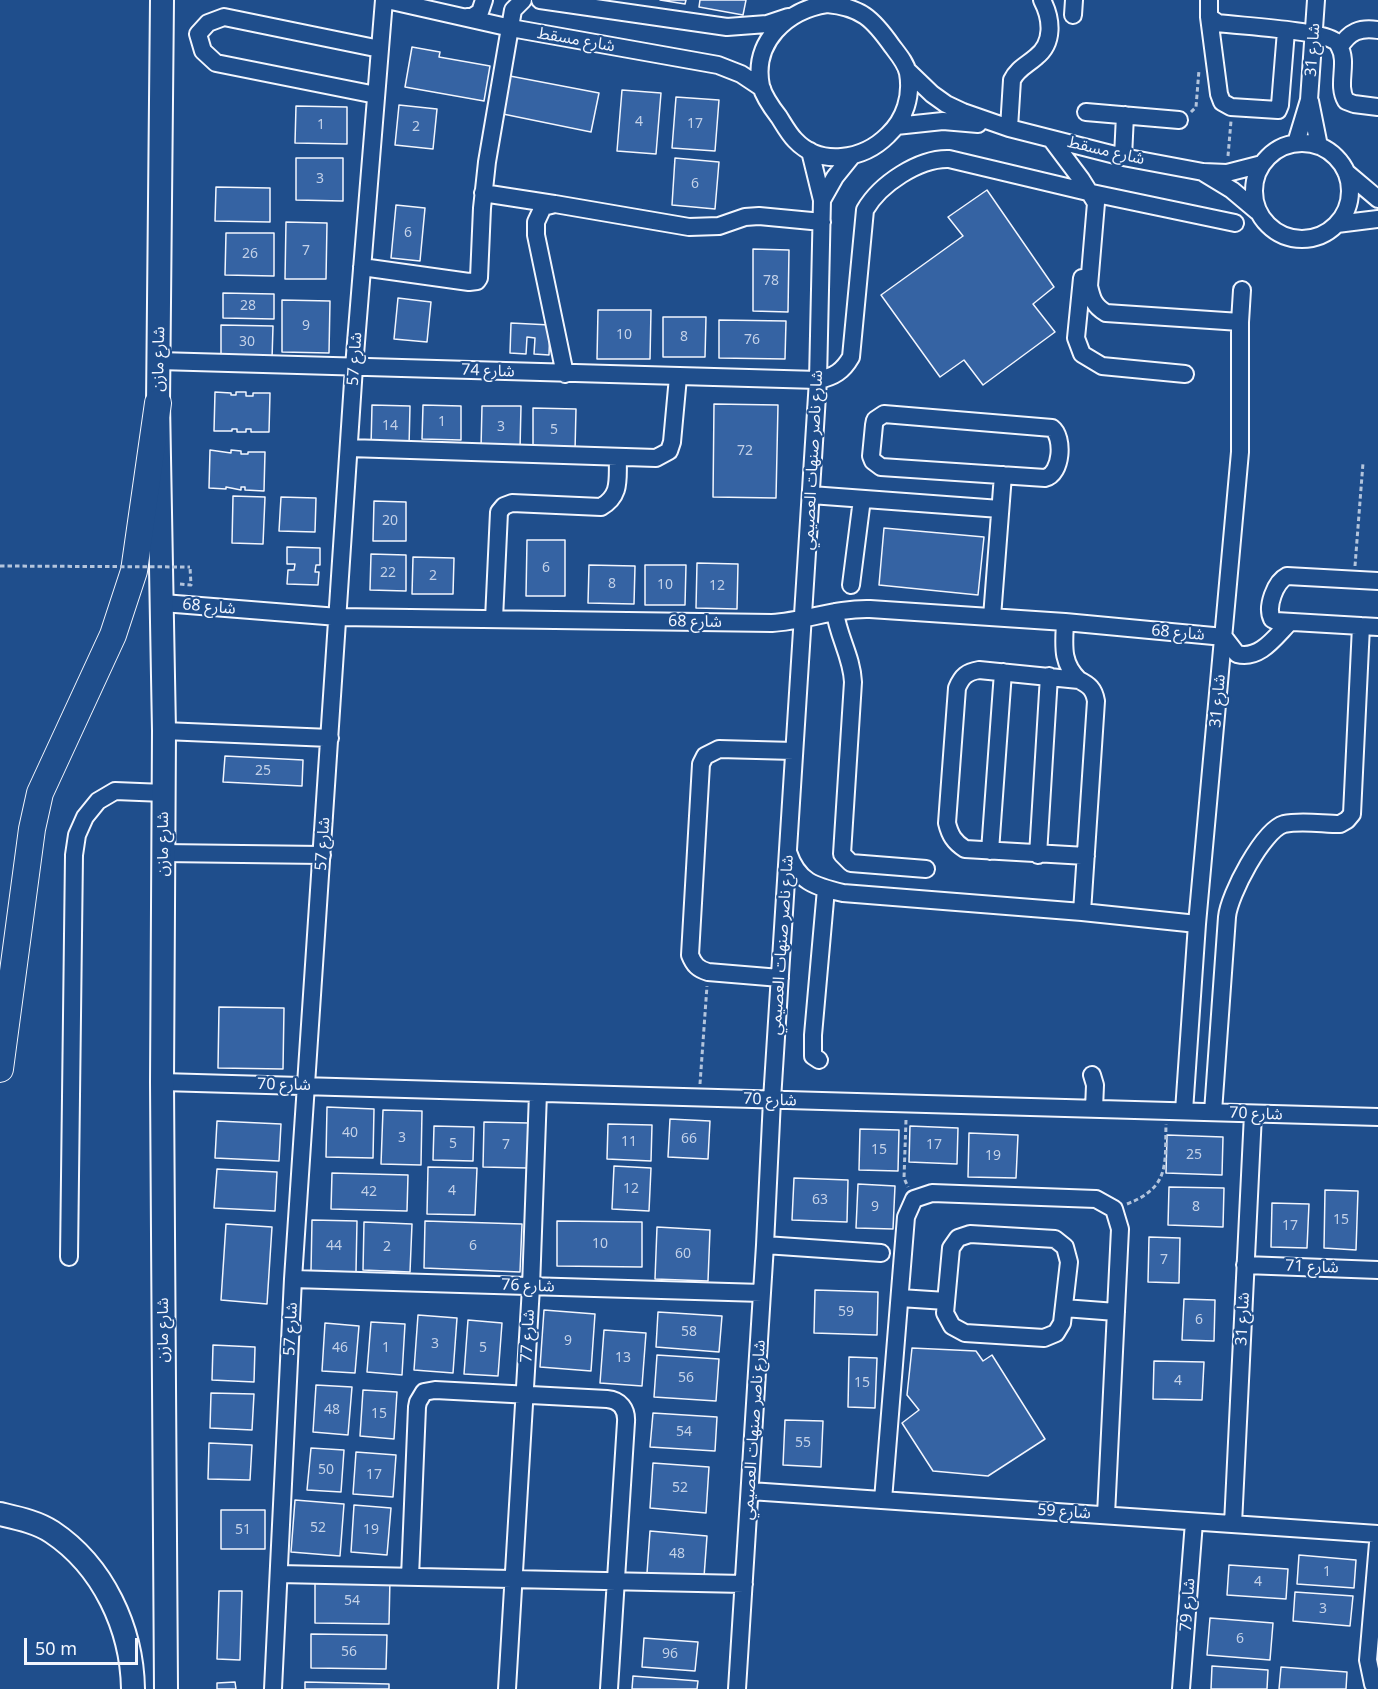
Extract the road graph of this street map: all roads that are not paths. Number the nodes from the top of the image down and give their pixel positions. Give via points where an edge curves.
1 (386, 0) edge
2 (484, 0) edge
3 (523, 0) edge
4 (540, 0) edge
5 (859, 0) edge
6 (1042, 0) edge
7 (1209, 0) edge
8 (1316, 0) edge
9 (165, 5) edge
10 (800, 9) edge
11 (467, 17) junction
12 (868, 17) junction
13 (1209, 17) junction
14 (511, 28) junction
15 (1378, 30) edge
16 (1286, 31) junction
17 (1315, 34) junction
18 (1340, 47) junction
19 (380, 49) junction
20 (907, 70) junction
21 (762, 88) junction
22 (376, 95) junction
23 (1309, 100) junction
24 (1378, 107) edge
25 (1086, 112) dead end
26 (1125, 115) junction
27 (1179, 120) road end
28 (896, 126) junction
29 (1009, 128) junction
30 (1051, 139) junction
31 (1296, 143) junction
32 (1319, 146) junction
33 (810, 151) junction
34 (852, 156) junction
35 (1123, 157) junction
36 (1262, 164) junction
37 (1203, 172) junction
38 (1346, 172) junction
39 (483, 193) junction
40 (1092, 193) junction
41 (1378, 198) edge
42 (822, 200) junction
43 (555, 204) junction
44 (1257, 211) junction
45 (1378, 219) edge
46 (822, 222) junction
47 (1235, 223) dead end
48 (1337, 224) junction
49 (362, 267) junction
50 (1242, 290) dead end
51 (1240, 322) junction
52 (159, 361) junction
53 (354, 368) junction
54 (565, 374) junction
55 (1185, 374) dead end
56 (678, 377) junction
57 (818, 380) junction
58 (158, 403) junction
59 (349, 448) junction
60 (618, 457) junction
61 (1003, 475) junction
62 (811, 495) junction
63 (862, 499) junction
64 (1000, 509) junction
65 (1378, 581) edge
66 (851, 585) dead end
67 (163, 603) junction
68 (835, 612) junction
69 (338, 617) junction
70 (992, 617) junction
71 (803, 618) junction
72 (494, 619) junction
73 (1065, 622) junction
74 (1290, 622) junction
75 (1361, 626) junction
76 (1378, 627) edge
77 (1224, 637) junction
78 (1063, 649) junction
79 (1003, 672) junction
80 (1043, 675) junction
81 (1079, 680) junction
82 (164, 731) junction
83 (330, 738) junction
84 (794, 752) junction
85 (164, 793) junction
86 (788, 851) junction
87 (990, 851) junction
88 (163, 853) junction
89 (322, 855) junction
90 (1038, 855) junction
91 (1086, 856) junction
92 (926, 869) dead end
93 (826, 889) junction
94 (1082, 912) junction
95 (1197, 924) junction
96 (780, 978) junction
97 (819, 1060) dead end
98 (0, 1069) edge
99 (1092, 1075) dead end
100 (162, 1082) junction
101 (307, 1085) junction
102 (538, 1093) junction
103 (772, 1100) junction
104 (1094, 1109) junction
105 (1184, 1111) junction
106 (1213, 1112) junction
107 (1253, 1114) junction
108 (1378, 1117) edge
109 (765, 1245) junction
110 (881, 1253) dead end
111 (69, 1257) dead end
112 (1245, 1265) junction
113 (1378, 1270) edge
114 (293, 1279) junction
115 (531, 1287) junction
116 (762, 1293) junction
117 (900, 1298) junction
118 (946, 1301) junction
119 (1064, 1308) junction
120 (1116, 1312) junction
121 (524, 1395) junction
122 (750, 1491) junction
123 (883, 1500) junction
124 (0, 1514) edge
125 (1106, 1515) junction
126 (1194, 1521) junction
127 (1233, 1524) junction
128 (1378, 1534) edge
129 (1378, 1543) edge
130 (279, 1574) junction
131 (410, 1576) junction
132 (513, 1579) junction
133 (615, 1582) junction
134 (744, 1584) junction
135 (133, 1685) edge
136 (166, 1689) edge
137 (273, 1689) edge
138 (507, 1689) edge
139 (609, 1689) edge
140 (737, 1689) edge
141 (1181, 1689) edge
142 (1378, 1689) edge

1 - 11 street, شارع مسقط
1 - 19 street, شارع 57
2 - 11 street via 480,12
3 - 14 street via 513,10
4 - 10 street, شارع مسقط via 727,27 767,24
5 - 12 street
6 - 29 street via 1049,20 1049,37 1039,56 1014,75
7 - 13 street
8 - 17 street, شارع 31
9 - 52 main road, شارع مازن
10 - 12 street via 827,4
10 - 21 street via 775,32 764,53
11 - 14 street, شارع مسقط
12 - 20 street via 880,28
13 - 16 street via 1218,23
13 - 16 street via 1222,102 1232,107 1278,110
14 - 21 street, شارع مسقط via 718,65
14 - 39 street
15 - 18 street via 1360,29
16 - 17 street
17 - 18 street
17 - 23 street, شارع 31
18 - 24 street via 1341,88 1346,101
19 - 22 street, شارع 57
19 - 22 street via 224,17 208,22 198,34 203,51 216,63
20 - 28 street via 908,102
20 - 29 street, شارع مسقط via 946,104
21 - 33 street via 795,140
22 - 49 street, شارع 57
23 - 31 street, شارع 31
23 - 32 street, شارع 31
25 - 26 street
26 - 27 street
26 - 35 street
28 - 29 street, شارع مسقط via 943,121
28 - 34 street via 877,145
29 - 30 street, شارع مسقط
30 - 35 street, شارع مسقط
30 - 40 street
31 - 32 street
31 - 36 street via 1271,153
32 - 38 street via 1342,163
33 - 34 street via 824,158
33 - 42 street, شارع ناصر صنهات العصيمي
34 - 42 street
35 - 37 street, شارع مسقط
36 - 37 street, شارع مسقط via 1227,173
36 - 44 street via 1253,187
37 - 44 street, شارع مسقط
38 - 41 street
38 - 48 street via 1350,199
39 - 43 street
39 - 49 street via 477,281
40 - 47 street
40 - 51 street via 1096,202 1089,286 1096,307 1106,313
40 - 55 street via 1076,338 1082,354 1102,366
40 - 57 street via 949,159 917,166 881,189 865,210 851,357 838,373
42 - 46 street, شارع ناصر صنهات العصيمي
43 - 46 street via 689,227 719,226 759,216
43 - 54 street via 540,211 536,235
44 - 48 street via 1276,233 1290,238 1322,236
45 - 48 street
46 - 57 street, شارع ناصر صنهات العصيمي
49 - 53 street, شارع 57
50 - 51 street, شارع 31
51 - 77 street, شارع 31 via 1240,452
52 - 53 street, شارع 74
52 - 58 main road, شارع مازن
53 - 54 street, شارع 74
53 - 59 street, شارع 57
54 - 56 street, شارع 74
56 - 57 street, شارع 74
56 - 60 street via 669,450 656,458
57 - 62 street, شارع ناصر صنهات العصيمي
58 - 67 main road, شارع مازن
58 - 98 highway via 134,571 113,635 40,793
59 - 60 street
59 - 69 street, شارع 57
60 - 72 street via 617,489 614,497 601,507 512,503 499,512
61 - 61 street via 1045,478 1054,474 1060,441 1056,431 1047,426 890,414 876,420 871,456 881,467
61 - 64 street
62 - 63 street
62 - 71 street, شارع ناصر صنهات العصيمي
63 - 64 street
63 - 66 street
64 - 70 street
65 - 74 street via 1283,578 1277,586 1270,615 1276,621
67 - 69 street, شارع 68
67 - 82 main road, شارع مازن
68 - 70 street, شارع 68 via 854,608
68 - 71 street, شارع 68
68 - 92 street via 853,682 842,854 851,863
69 - 72 street, شارع 68
69 - 83 street, شارع 57
70 - 73 street, شارع 68
71 - 72 street, شارع 68 via 771,623
71 - 84 street, شارع ناصر صنهات العصيمي
73 - 77 street, شارع 68
73 - 78 street
74 - 75 street
74 - 77 street via 1266,648 1246,656 1237,654
75 - 76 street
75 - 106 street via 1352,814 1340,824 1292,823 1275,828 1233,894 1227,917
77 - 95 street, شارع 31
78 - 80 street
78 - 81 street via 1068,667
79 - 80 street
79 - 87 street
79 - 87 street via 968,672 957,688 950,835 964,849
80 - 81 street
80 - 90 street
81 - 91 street via 1089,685 1096,701
82 - 83 street
82 - 85 main road, شارع مازن
83 - 89 street, شارع 57
84 - 86 street, شارع ناصر صنهات العصيمي
84 - 96 street via 719,749 705,756 701,764 690,955 693,963 708,972
85 - 88 main road, شارع مازن
85 - 111 street via 116,791 99,801 85,817 77,835
86 - 93 street via 793,866 806,881
86 - 96 street, شارع ناصر صنهات العصيمي
87 - 90 street
88 - 89 street
88 - 100 main road, شارع مازن
89 - 101 street, شارع 57
90 - 91 street
91 - 94 street
93 - 94 street
93 - 97 street via 813,1035 813,1056
94 - 95 street
95 - 105 street, شارع 31
96 - 103 street, شارع ناصر صنهات العصيمي
99 - 104 street
100 - 101 street, شارع 70
100 - 136 main road, شارع مازن
101 - 102 street, شارع 70
101 - 114 street, شارع 57
102 - 103 street, شارع 70
102 - 115 street, شارع 77
103 - 104 street, شارع 70
103 - 109 street, شارع ناصر صنهات العصيمي
104 - 105 street, شارع 70
105 - 106 street, شارع 70
106 - 107 street, شارع 70
107 - 108 street, شارع 70
107 - 112 street, شارع 31
109 - 110 street
109 - 116 street, شارع ناصر صنهات العصيمي
112 - 113 street, شارع 71
112 - 127 street, شارع 31
114 - 115 street, شارع 76
114 - 130 street, شارع 57
115 - 116 street, شارع 76
115 - 121 street, شارع 77
116 - 122 street, شارع ناصر صنهات العصيمي
117 - 118 street
117 - 120 street via 906,1217 914,1199 932,1193 1096,1199 1114,1209 1120,1229
117 - 123 street
118 - 119 street via 945,1313 952,1326 965,1332 1044,1338 1056,1333
118 - 119 street via 951,1248 958,1238 970,1234 1055,1239 1065,1247 1069,1262
119 - 120 street
120 - 125 street
121 - 131 street via 430,1390 420,1397
121 - 132 street, شارع 77
121 - 133 street via 613,1400 625,1411
122 - 123 street, شارع 59
122 - 134 street, شارع ناصر صنهات العصيمي
123 - 125 street, شارع 59
124 - 135 main road via 51,1531 90,1566 121,1620
125 - 126 street, شارع 59
126 - 127 street, شارع 59
126 - 141 street, شارع 79
127 - 128 street, شارع 59
129 - 142 street via 1368,1660 1373,1684
130 - 131 street
130 - 137 street, شارع 57
131 - 132 street
132 - 133 street
132 - 138 street, شارع 77
133 - 134 street
133 - 139 street
134 - 140 street, شارع ناصر صنهات العصيمي

